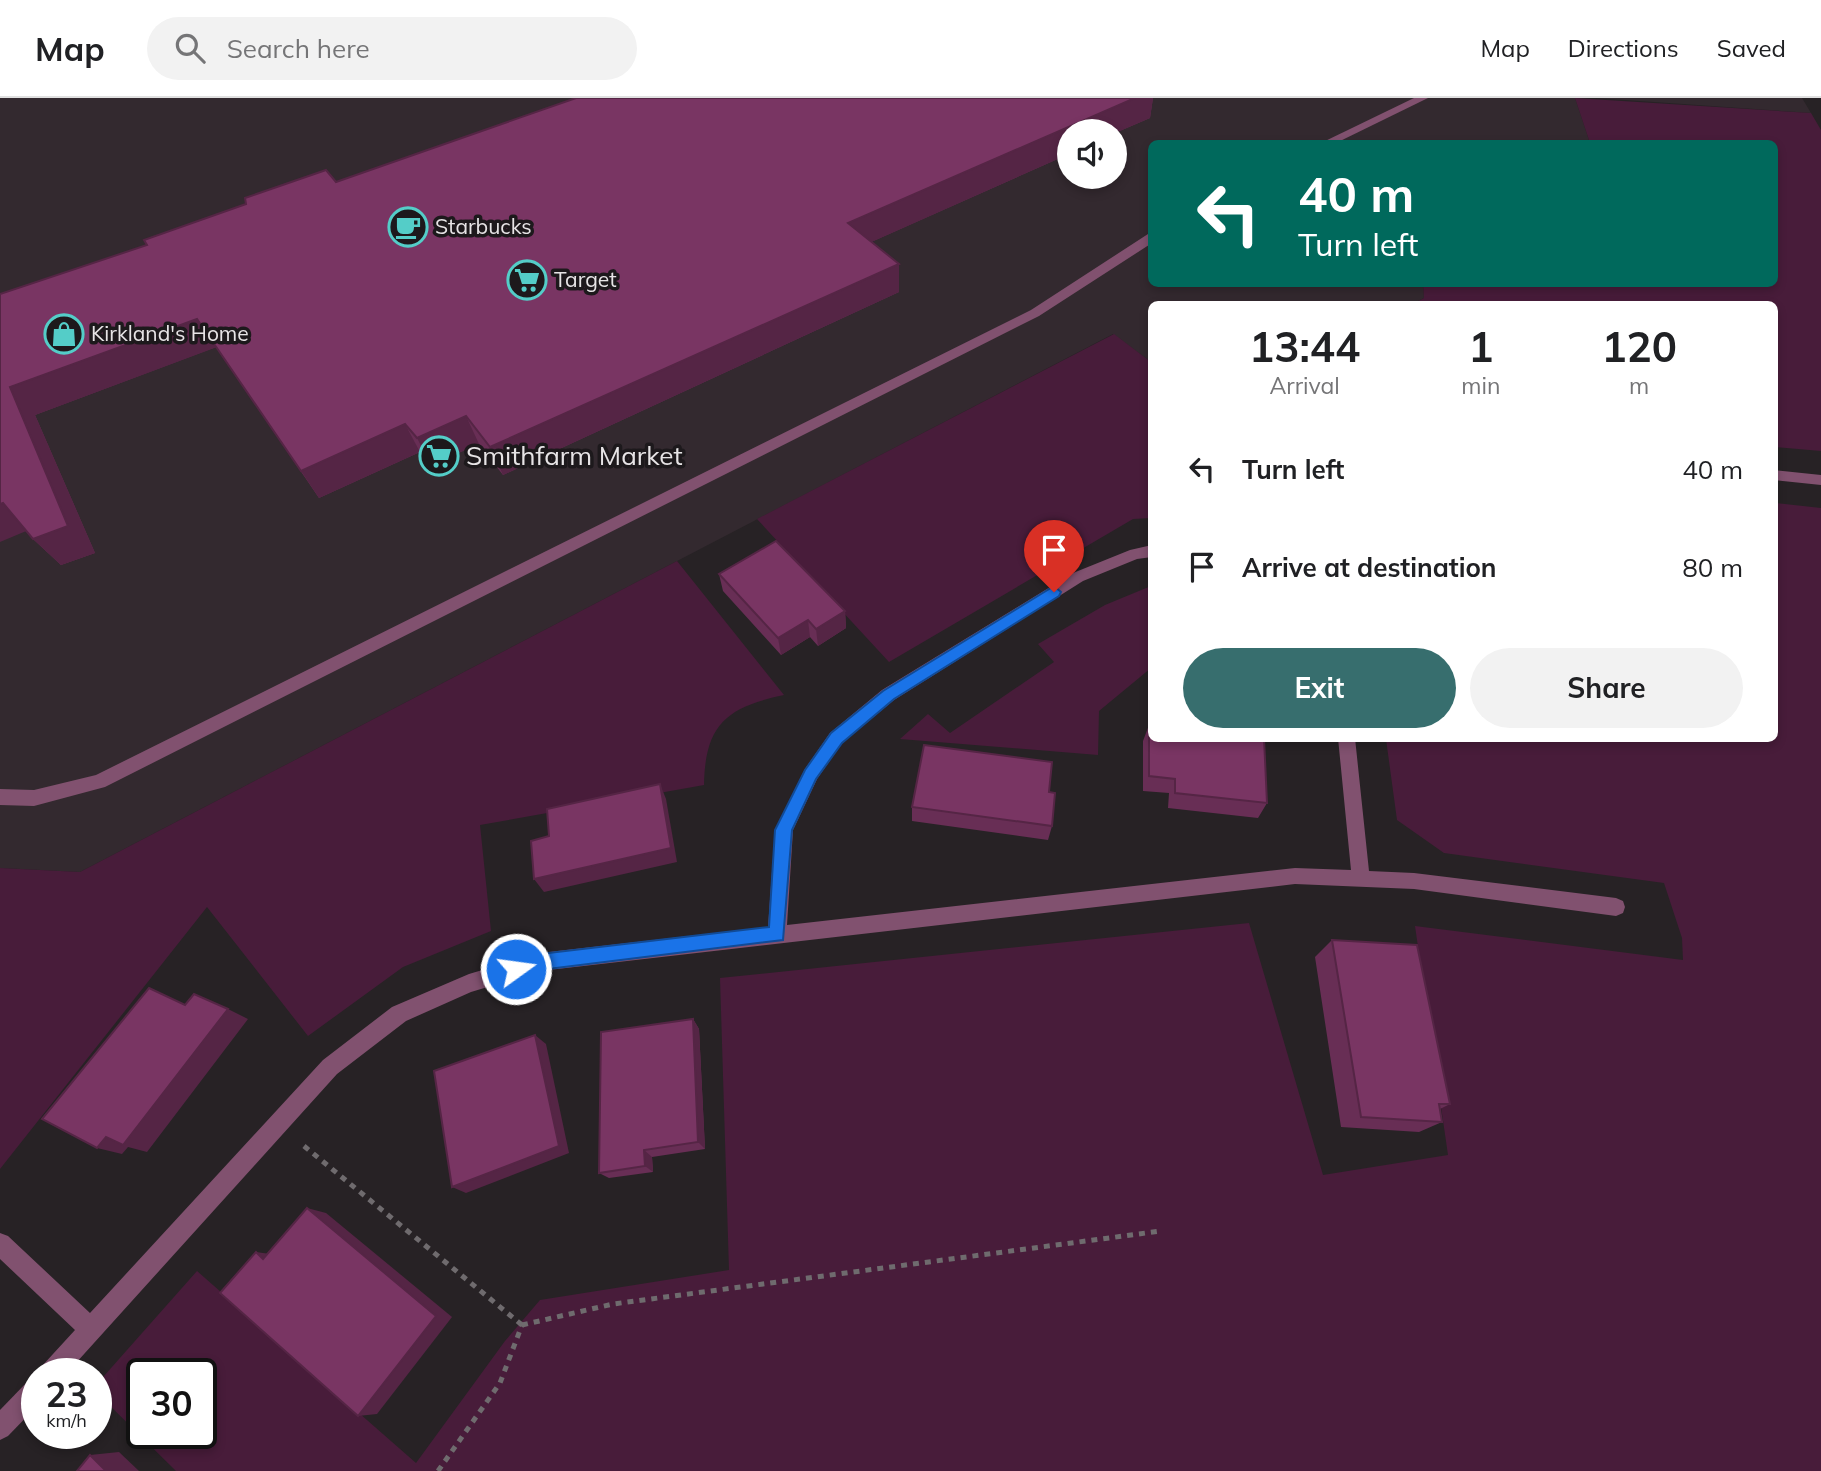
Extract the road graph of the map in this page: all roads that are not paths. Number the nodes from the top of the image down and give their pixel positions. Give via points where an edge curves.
1 (1423, 98) edge
2 (1333, 140) edge
3 (1148, 240) edge
4 (1778, 475) edge
5 (1821, 480) edge
6 (1148, 552) edge
7 (1346, 742) edge
8 (0, 797) edge
9 (1361, 879) junction
10 (1616, 907) dead end
11 (777, 934) junction
12 (0, 1244) edge
13 (91, 1329) junction
14 (65, 1358) edge
15 (21, 1405) edge
16 (0, 1428) edge

1 - 2 street
3 - 8 street via 1035,313 99,782 34,798
4 - 5 street
6 - 11 street via 1078,577 888,695 836,738 811,774 784,830
7 - 9 street
9 - 10 street via 1414,881
9 - 11 street via 1295,876
11 - 13 street via 540,962 468,983 399,1014 330,1067
12 - 13 street
13 - 14 street
15 - 16 street

